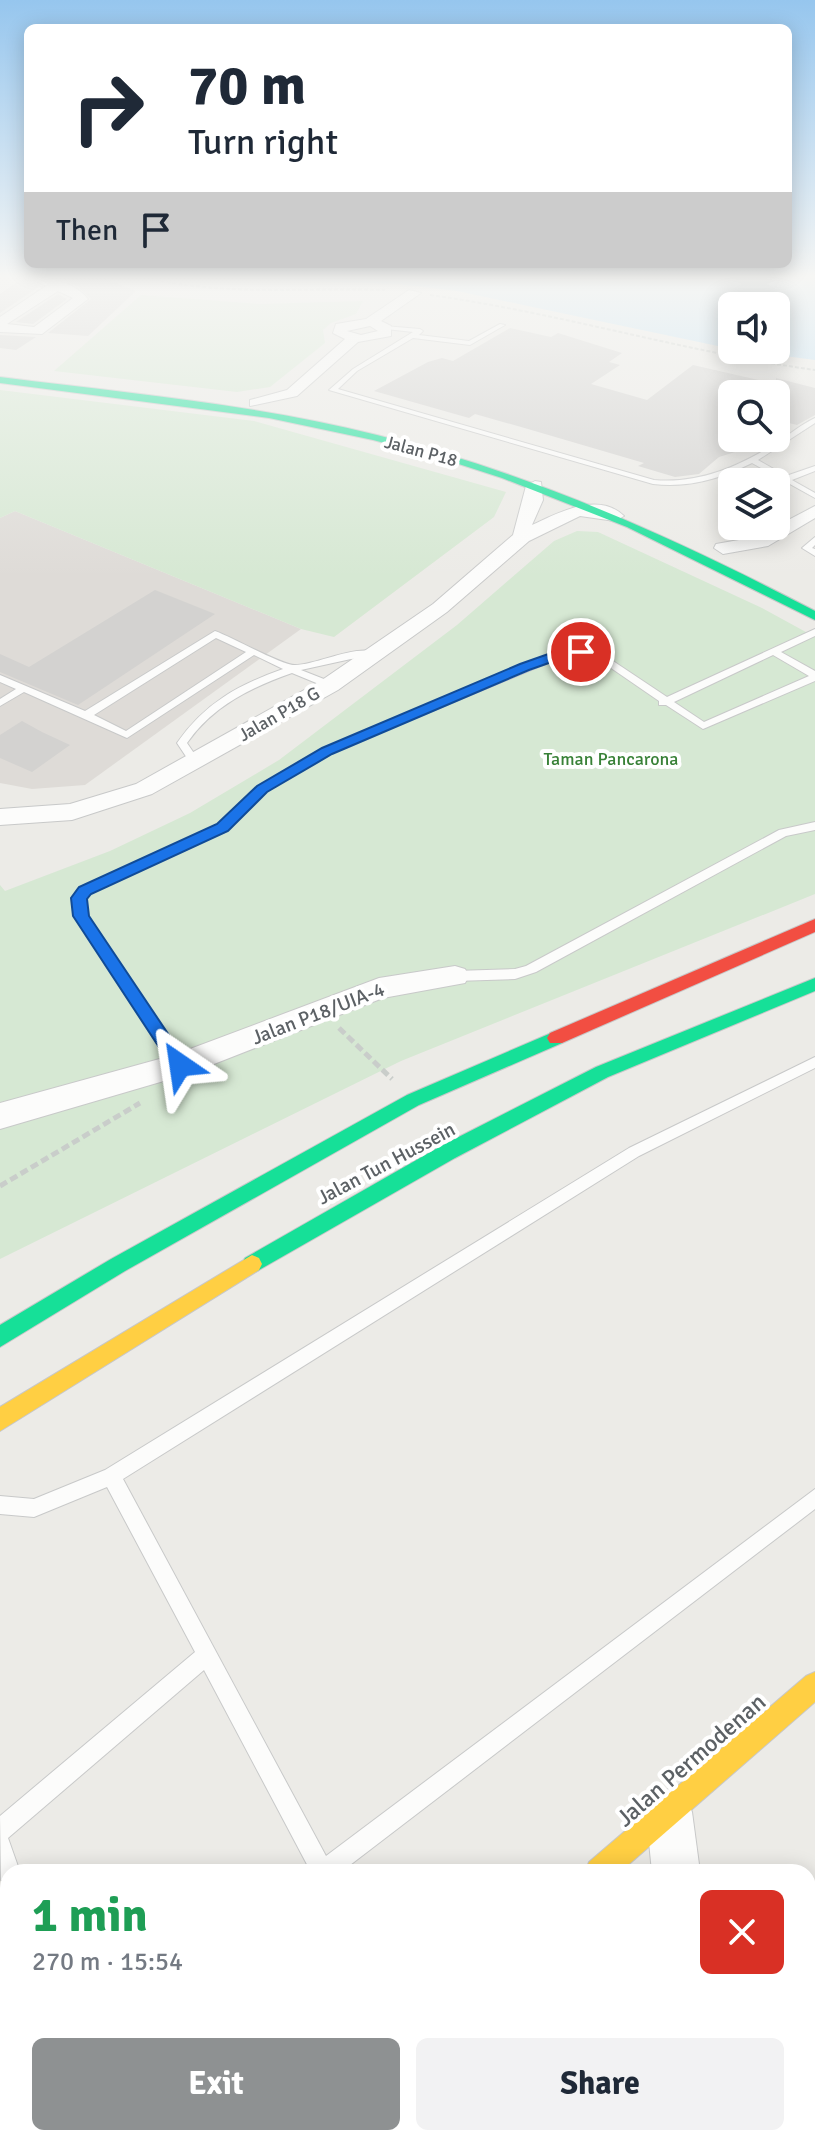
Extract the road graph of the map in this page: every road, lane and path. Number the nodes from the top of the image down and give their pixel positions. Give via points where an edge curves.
1 (55, 377) edge
2 (317, 377) edge
3 (347, 377) edge
4 (0, 380) edge
5 (293, 402) junction
6 (815, 420) edge
7 (752, 460) junction
8 (766, 468) edge
9 (815, 468) edge
10 (790, 477) edge
11 (790, 481) edge
12 (535, 486) junction
13 (815, 496) edge
14 (815, 511) edge
15 (615, 516) junction
16 (522, 537) junction
17 (815, 540) edge
18 (761, 542) junction
19 (723, 548) junction
20 (815, 553) edge
21 (751, 562) junction
22 (802, 588) dead end
23 (815, 616) edge
24 (815, 632) edge
25 (254, 651) junction
26 (773, 651) junction
27 (375, 654) junction
28 (289, 670) junction
29 (815, 676) edge
30 (0, 678) edge
31 (330, 685) junction
32 (24, 688) junction
33 (0, 703) edge
34 (663, 703) junction
35 (86, 715) junction
36 (195, 762) junction
37 (0, 817) edge
38 (815, 826) edge
39 (815, 925) edge
40 (455, 976) joint
41 (815, 984) edge
42 (322, 1012) junction
43 (815, 1062) edge
44 (180, 1065) junction
45 (386, 1072) dead end
46 (0, 1116) edge
47 (0, 1186) edge
48 (0, 1337) edge
49 (0, 1420) edge
50 (111, 1476) junction
51 (815, 1498) edge
52 (0, 1505) edge
53 (207, 1655) junction
54 (815, 1685) edge
55 (669, 1812) junction
56 (0, 1830) edge
57 (0, 1845) edge
58 (6, 1864) edge
59 (319, 1864) edge
60 (334, 1864) edge
61 (608, 1864) edge
62 (675, 1864) edge

1 - 5 street, Jalan P18 via 256,403
2 - 5 street
3 - 7 lane via 333,390 653,482 687,484
4 - 12 street, Jalan P18 via 266,414 380,440
5 - 19 street, Jalan P18 via 507,463
6 - 7 lane
7 - 8 lane
9 - 10 lane
11 - 13 lane
12 - 15 street, Jalan P18
12 - 16 street, Jalan P18 G
14 - 18 street
15 - 16 street, Jalan P18 G via 576,511
15 - 23 street, Jalan P18 via 716,562
16 - 27 street, Jalan P18 G via 440,608
17 - 20 lane via 806,548
18 - 19 street
18 - 21 street
19 - 21 street, Jalan P18
21 - 22 street, Jalan P18
24 - 26 lane
25 - 28 lane
25 - 35 lane via 215,634
25 - 35 lane via 127,735
26 - 29 lane
26 - 34 lane
27 - 28 lane via 316,660
27 - 31 street, Jalan P18 G
28 - 31 lane
28 - 36 lane via 239,691 190,728 182,743
29 - 34 lane via 710,725 696,724
30 - 32 lane
31 - 36 street, Jalan P18 G
32 - 33 lane
32 - 35 lane
34 - 44 lane via 598,655 572,652 548,658 327,751 262,789 223,828 85,890 79,898 81,916
36 - 37 street, Jalan P18 G via 144,789 72,812
38 - 40 lane via 783,833 531,969
39 - 48 street, Jalan Tun Hussein via 413,1100
40 - 42 street, Jalan P18/UIA-4 via 379,988
41 - 49 street, Jalan Tun Hussein via 604,1072 474,1140 181,1306
42 - 44 street, Jalan P18/UIA-4
42 - 45 path
43 - 50 lane via 634,1152
44 - 46 street, Jalan P18/UIA-4
44 - 47 path via 129,1111
50 - 52 lane via 34,1508
50 - 53 lane
51 - 60 lane
53 - 56 lane
53 - 59 lane
54 - 55 street, Jalan Permodenan
55 - 61 street, Jalan Permodenan
55 - 62 street
57 - 58 lane

